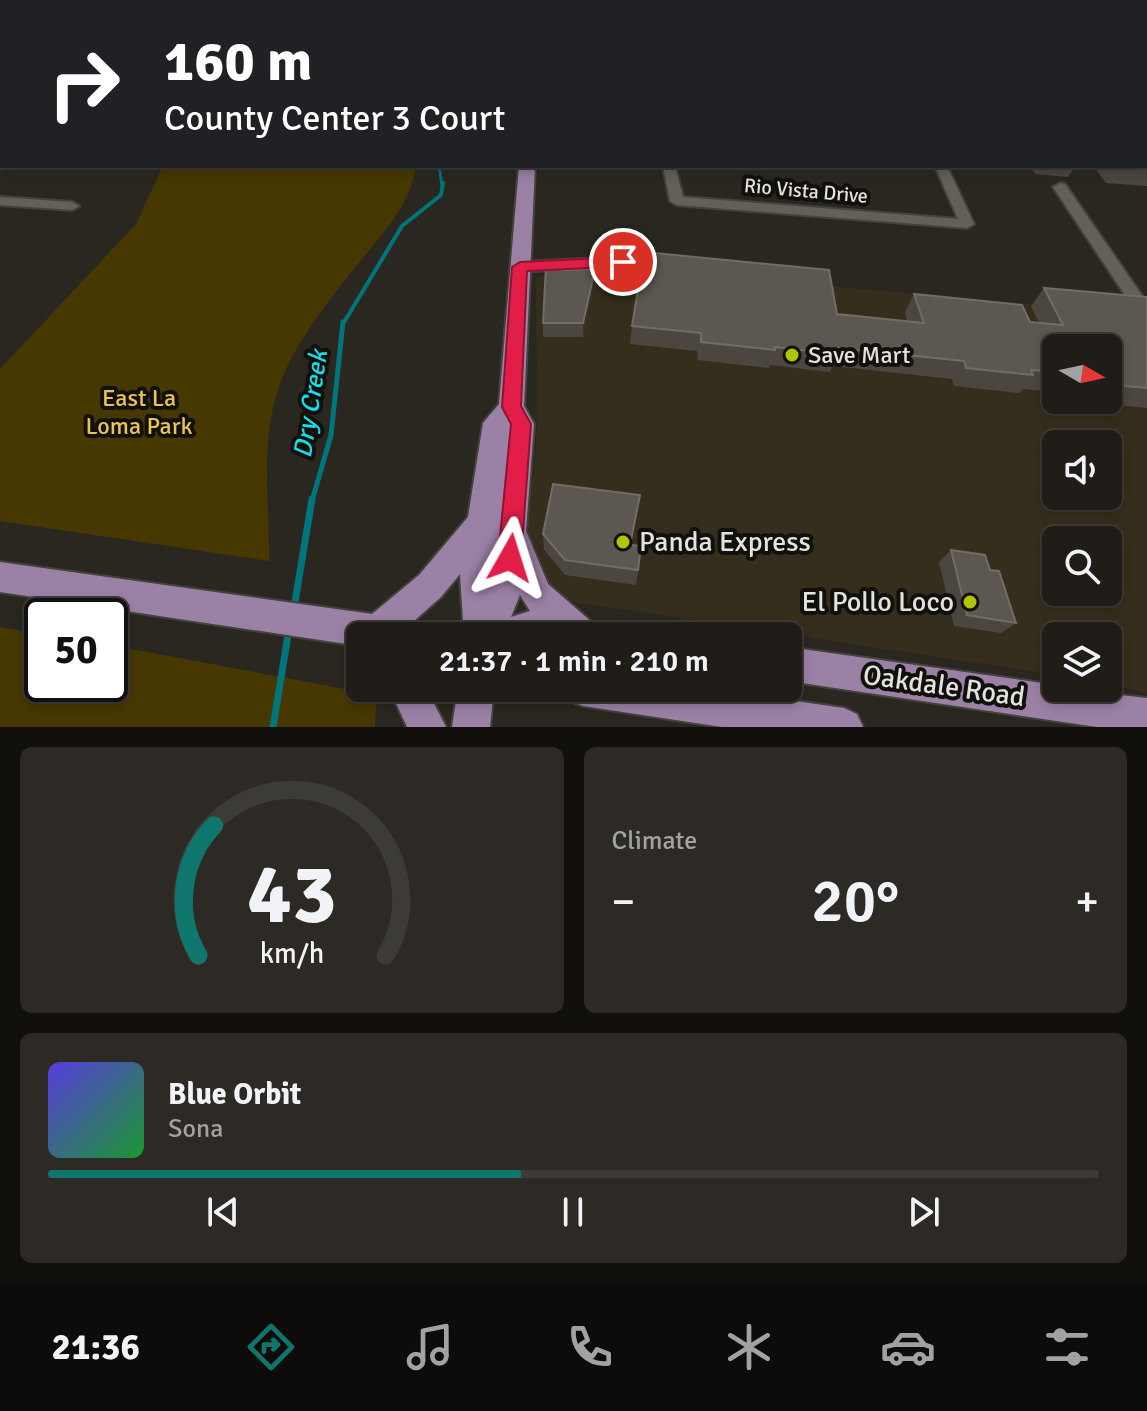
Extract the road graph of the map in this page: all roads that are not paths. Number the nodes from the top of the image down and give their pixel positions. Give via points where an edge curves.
1 (527, 168) edge
2 (669, 168) edge
3 (942, 168) edge
4 (1060, 187) dead end
5 (0, 201) edge
6 (72, 206) dead end
7 (623, 262) dead end
8 (520, 267) junction
9 (1147, 315) edge
10 (498, 525) junction
11 (0, 577) edge
12 (387, 622) edge
13 (491, 622) edge
14 (567, 622) edge
15 (346, 629) edge
16 (802, 666) edge
17 (414, 702) edge
18 (474, 702) edge
19 (677, 702) edge
20 (1147, 716) edge
21 (427, 727) edge
22 (471, 727) edge
23 (844, 727) edge

1 - 8 main road
2 - 3 street, Rio Vista Drive via 677,201 967,224
4 - 9 street
5 - 6 street
7 - 8 street
8 - 10 main road via 511,407 496,423
10 - 12 main road
10 - 13 main road via 506,590
10 - 14 main road via 536,595
11 - 15 main road
16 - 20 main road, Oakdale Road
17 - 21 main road
18 - 22 main road
19 - 23 main road

